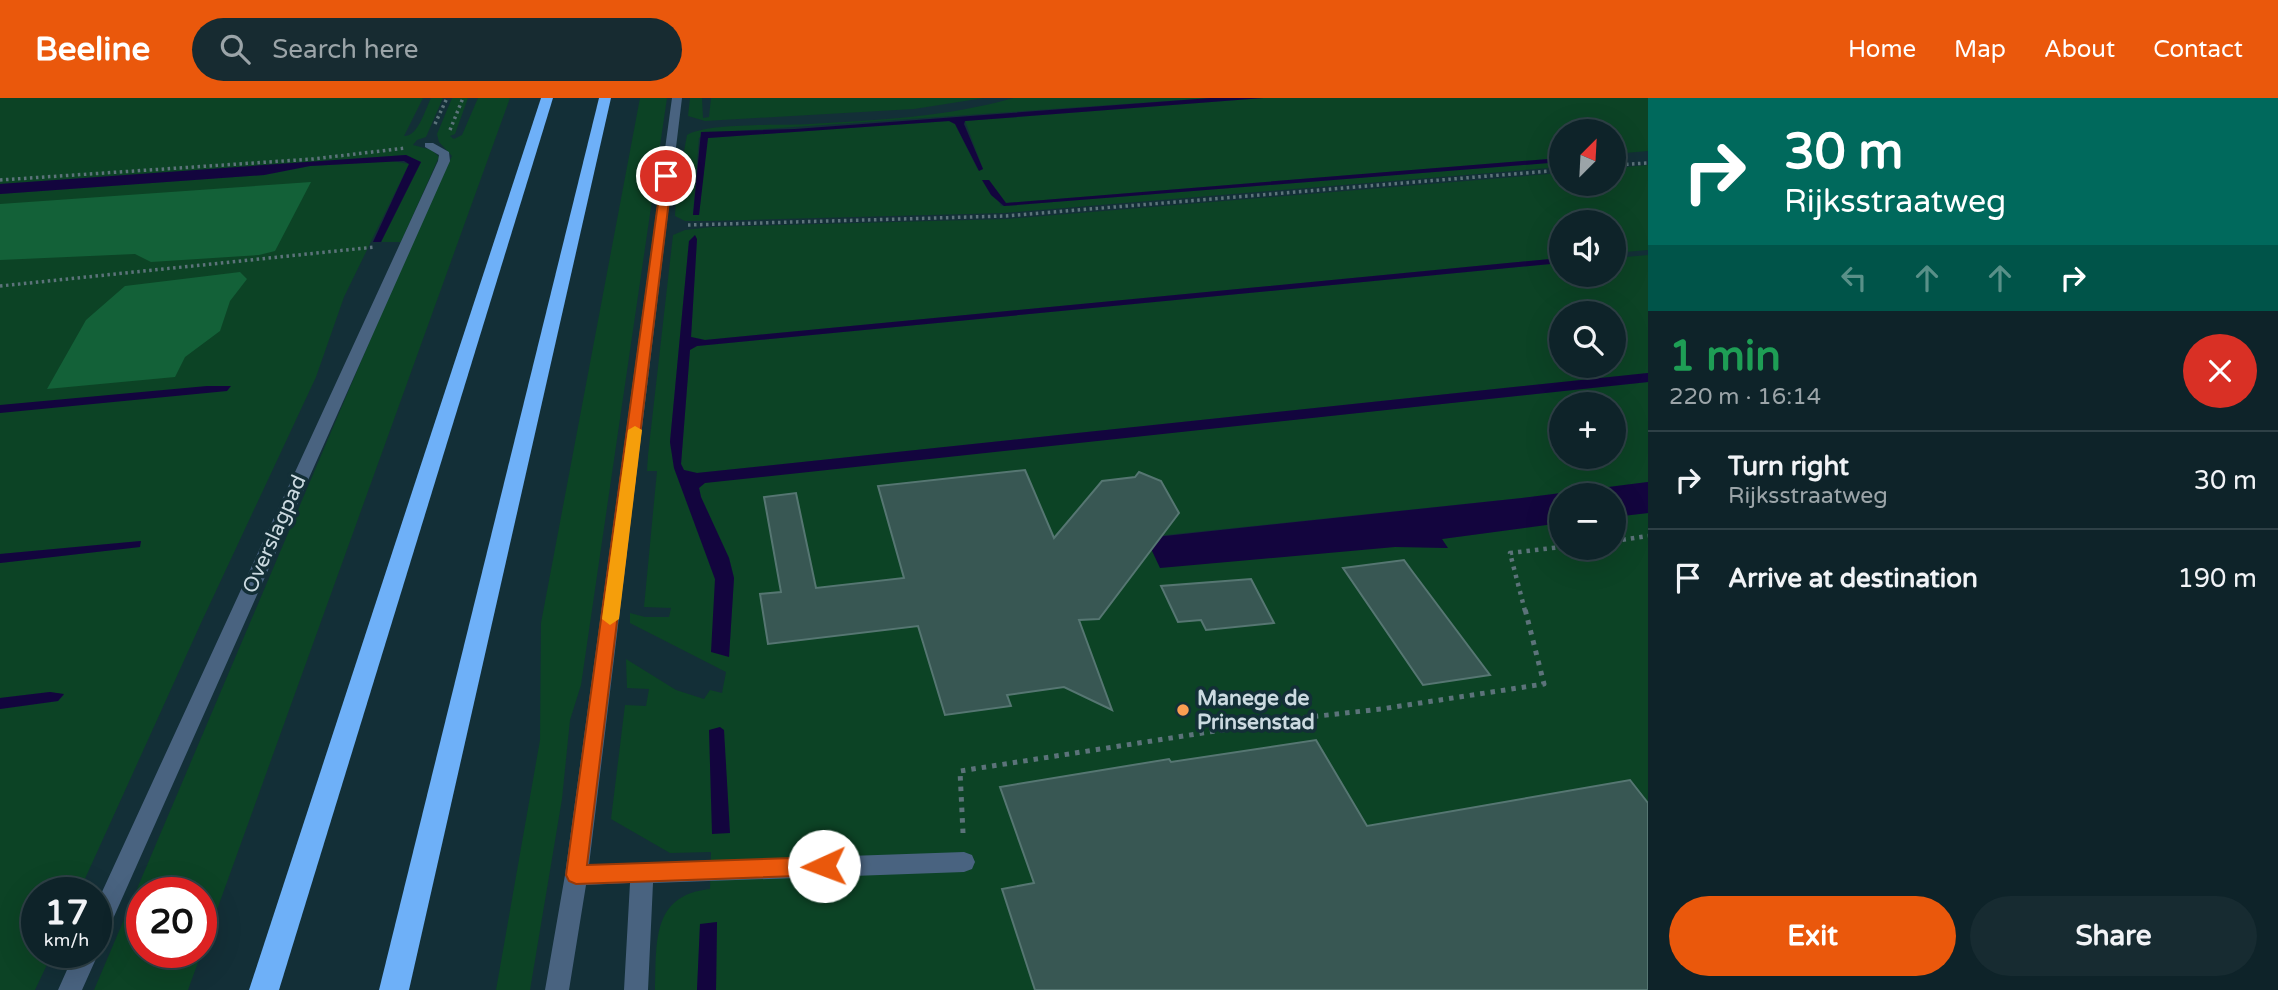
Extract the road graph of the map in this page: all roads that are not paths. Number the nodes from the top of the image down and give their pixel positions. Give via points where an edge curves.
1 (547, 98) edge
2 (605, 98) edge
3 (677, 98) edge
4 (429, 145) road end
5 (964, 862) road end
6 (642, 873) junction
7 (576, 875) junction
8 (112, 895) edge
9 (80, 968) edge
10 (70, 990) edge
11 (264, 990) edge
12 (394, 990) edge
13 (557, 990) edge
14 (635, 990) edge

1 - 11 highway
2 - 12 highway
3 - 7 street
4 - 8 street, Overslagpad via 445,154 444,160
5 - 6 street
6 - 7 street
6 - 14 street
7 - 13 street
9 - 10 street

